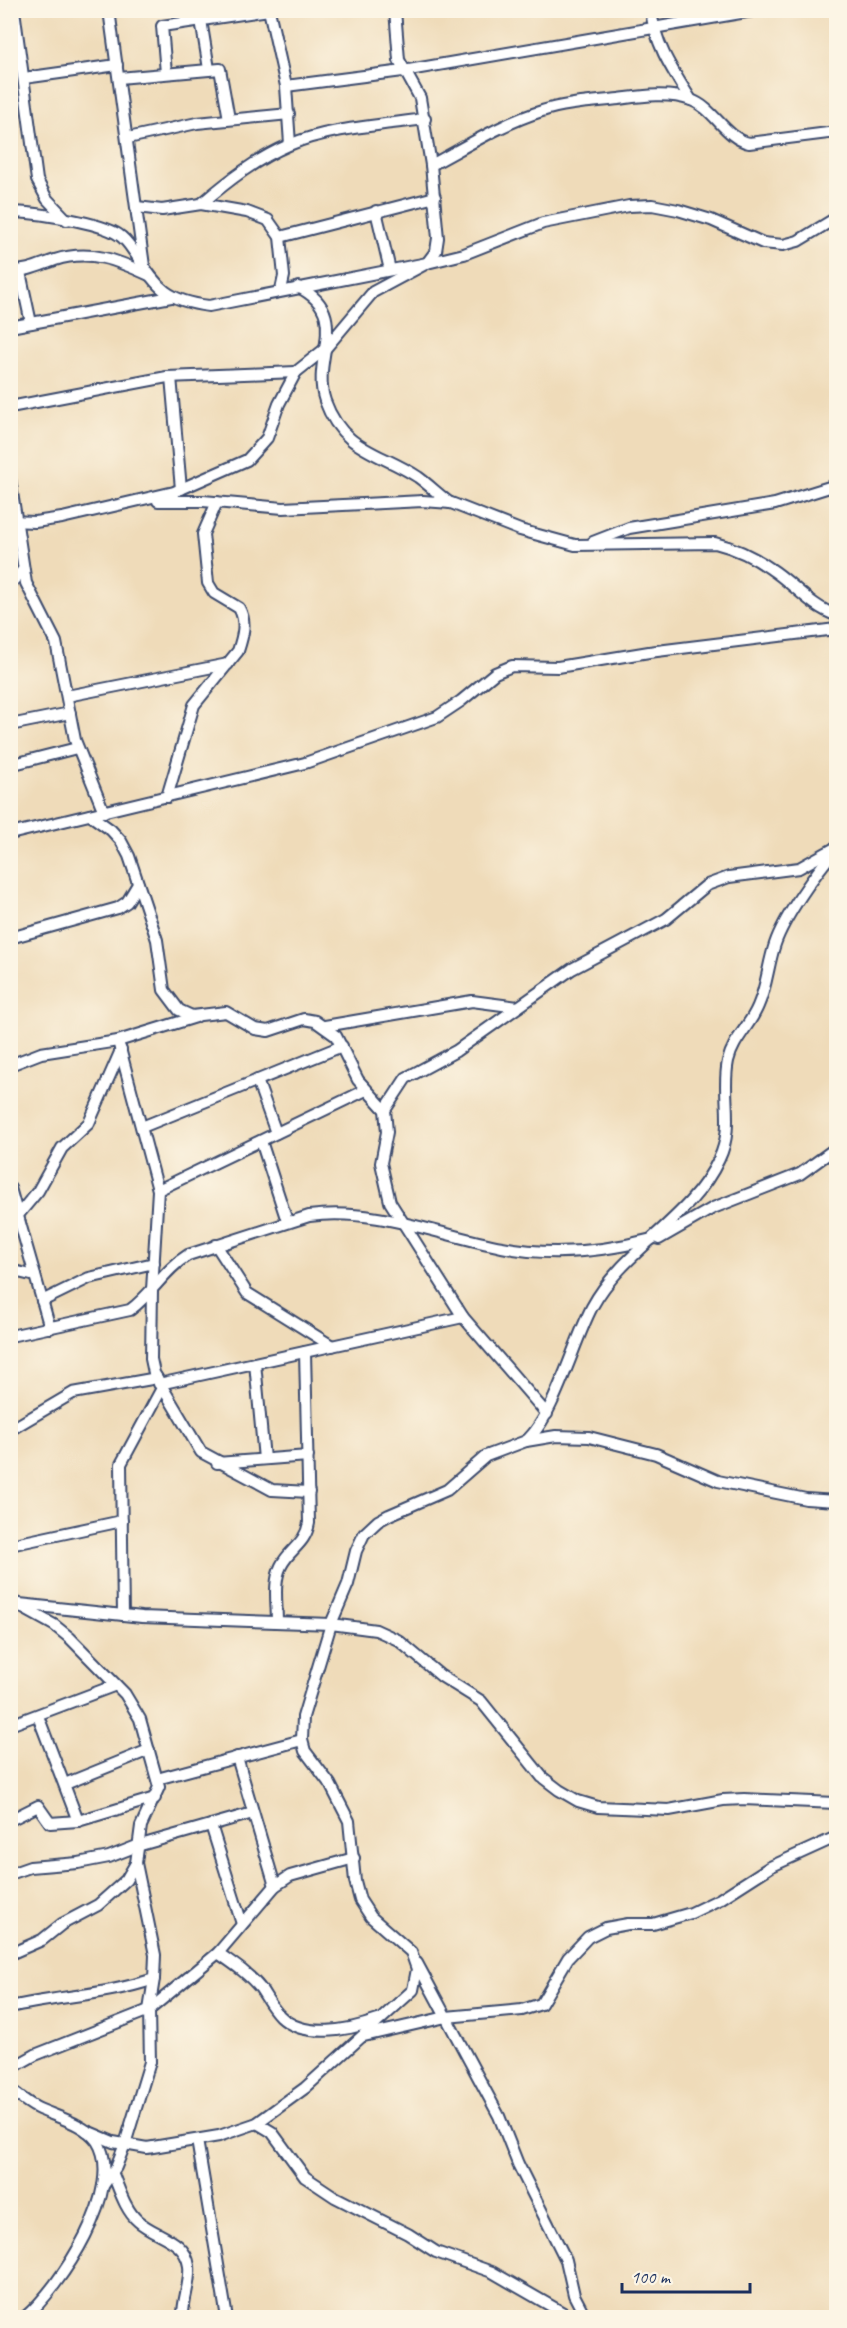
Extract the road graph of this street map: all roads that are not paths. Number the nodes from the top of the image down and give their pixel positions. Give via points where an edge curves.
1 (14, 10) edge
2 (109, 10) edge
3 (185, 10) edge
4 (269, 10) edge
5 (394, 10) edge
6 (651, 10) edge
7 (758, 10) edge
8 (201, 20) junction
9 (187, 22) junction
10 (653, 27) junction
11 (117, 65) junction
12 (209, 69) junction
13 (403, 71) junction
14 (166, 74) junction
15 (24, 78) junction
16 (119, 78) junction
17 (286, 86) junction
18 (691, 100) junction
19 (289, 114) junction
20 (229, 118) junction
21 (424, 118) junction
22 (837, 132) edge
23 (128, 138) junction
24 (290, 144) junction
25 (431, 165) junction
26 (435, 197) junction
27 (201, 204) junction
28 (137, 207) junction
29 (376, 211) junction
30 (10, 212) edge
31 (837, 218) edge
32 (68, 220) junction
33 (280, 237) junction
34 (427, 263) junction
35 (390, 270) junction
36 (15, 271) edge
37 (147, 271) junction
38 (298, 287) junction
39 (281, 291) junction
40 (171, 297) junction
41 (31, 323) junction
42 (10, 327) edge
43 (325, 349) junction
44 (296, 372) junction
45 (171, 376) junction
46 (10, 407) edge
47 (10, 479) edge
48 (837, 485) edge
49 (182, 489) junction
50 (217, 502) junction
51 (451, 503) junction
52 (123, 504) junction
53 (14, 521) edge
54 (590, 543) junction
55 (23, 570) junction
56 (10, 584) edge
57 (837, 615) edge
58 (837, 629) edge
59 (228, 664) junction
60 (67, 696) junction
61 (70, 713) junction
62 (10, 724) edge
63 (77, 748) junction
64 (10, 765) edge
65 (167, 796) junction
66 (104, 812) junction
67 (90, 815) junction
68 (10, 834) edge
69 (837, 848) edge
70 (138, 884) junction
71 (10, 938) edge
72 (518, 1007) junction
73 (199, 1016) junction
74 (325, 1026) junction
75 (120, 1046) junction
76 (342, 1046) junction
77 (10, 1065) edge
78 (256, 1080) junction
79 (366, 1090) junction
80 (385, 1110) junction
81 (142, 1127) junction
82 (276, 1133) junction
83 (261, 1141) junction
84 (837, 1148) edge
85 (10, 1188) edge
86 (158, 1190) junction
87 (18, 1215) junction
88 (287, 1221) junction
89 (402, 1224) junction
90 (652, 1239) junction
91 (216, 1245) junction
92 (641, 1250) junction
93 (154, 1263) junction
94 (10, 1270) edge
95 (35, 1276) junction
96 (152, 1290) junction
97 (42, 1301) junction
98 (463, 1317) junction
99 (50, 1328) junction
100 (10, 1336) edge
101 (332, 1346) junction
102 (305, 1352) junction
103 (255, 1363) junction
104 (159, 1383) junction
105 (547, 1414) junction
106 (10, 1430) edge
107 (526, 1441) junction
108 (308, 1456) junction
109 (264, 1459) junction
110 (217, 1463) junction
111 (309, 1492) junction
112 (837, 1501) edge
113 (122, 1521) junction
114 (10, 1545) edge
115 (12, 1600) edge
116 (123, 1615) junction
117 (277, 1622) junction
118 (330, 1624) junction
119 (116, 1685) junction
120 (38, 1716) junction
121 (10, 1725) edge
122 (302, 1740) junction
123 (149, 1750) junction
124 (237, 1757) junction
125 (157, 1779) junction
126 (65, 1784) junction
127 (155, 1798) junction
128 (837, 1803) edge
129 (253, 1813) junction
130 (10, 1820) edge
131 (78, 1821) junction
132 (211, 1825) junction
133 (837, 1838) edge
134 (137, 1846) junction
135 (354, 1858) junction
136 (136, 1863) junction
137 (10, 1874) edge
138 (274, 1886) junction
139 (242, 1924) junction
140 (411, 1952) junction
141 (218, 1953) junction
142 (10, 1954) edge
143 (154, 1979) junction
144 (10, 2007) edge
145 (149, 2010) junction
146 (446, 2017) junction
147 (383, 2019) junction
148 (361, 2037) junction
149 (10, 2069) edge
150 (10, 2089) edge
151 (256, 2123) junction
152 (87, 2131) junction
153 (197, 2140) junction
154 (125, 2144) junction
155 (112, 2172) junction
156 (103, 2186) junction
157 (44, 2302) junction
158 (24, 2318) edge
159 (33, 2318) edge
160 (183, 2318) edge
161 (227, 2318) edge
162 (572, 2318) edge
163 (586, 2318) edge

1 - 15 street
2 - 11 street
3 - 9 street
4 - 8 street
4 - 17 street
5 - 13 street
6 - 10 street
7 - 10 street
8 - 9 street
8 - 12 street
9 - 14 street via 161,27
10 - 13 street
10 - 18 street via 667,64
11 - 15 street
11 - 16 street
12 - 14 street
12 - 20 street via 221,70
13 - 17 street
13 - 21 street via 417,92
14 - 16 street
15 - 32 street via 37,180 47,199
16 - 23 street
17 - 19 street
18 - 22 street via 738,139 749,143
18 - 25 street via 665,95 543,111
19 - 20 street
19 - 24 street
20 - 23 street
21 - 24 street via 315,136
21 - 25 street
23 - 28 street
24 - 27 street via 238,174
25 - 26 street
26 - 29 street
26 - 34 street via 438,238 436,251
27 - 28 street via 162,210
27 - 33 street via 268,220
28 - 37 street
29 - 33 street
29 - 35 street
30 - 32 street
31 - 34 street via 798,241 783,245 763,243 678,210 629,206 543,223 464,254
32 - 37 street via 120,235
33 - 39 street via 284,276
34 - 35 street
34 - 43 street via 373,292
35 - 38 street
36 - 37 street via 86,255
36 - 41 street
37 - 40 street
38 - 39 street
38 - 43 street via 323,309 328,323
39 - 40 street via 208,306
40 - 41 street
41 - 42 street
43 - 44 street
43 - 51 street via 321,373 325,401 346,436 364,451 418,478
44 - 45 street
44 - 49 street via 258,450 230,469
45 - 46 street
45 - 49 street
47 - 53 street
48 - 54 street via 775,504 629,528
49 - 52 street
50 - 51 street via 283,508 371,502
50 - 52 street via 169,500
50 - 59 street via 203,534 208,583 214,593 239,608 243,621 242,640
51 - 54 street via 539,535 575,545
52 - 53 street via 62,518
53 - 55 street
54 - 57 street via 681,542 731,547 771,568 816,604
55 - 56 street
55 - 60 street via 31,595 56,642
58 - 65 street via 558,667 512,666 495,674 450,710 417,726 305,764
59 - 60 street
59 - 65 street via 194,705
60 - 61 street
61 - 62 street
61 - 63 street
63 - 64 street
63 - 66 street
65 - 66 street
66 - 67 street
67 - 68 street
67 - 70 street via 121,841
69 - 72 street via 799,868 729,877 707,885 666,919 572,969
69 - 90 street via 784,923 758,1007 733,1044 726,1073 728,1132 718,1161 688,1204
70 - 71 street via 127,902 118,908
70 - 73 street via 157,940 164,990 179,1010
72 - 74 street via 472,1001
72 - 80 street via 456,1051 406,1078
73 - 74 street via 226,1012 255,1029 268,1031 304,1019
73 - 75 street
74 - 76 street
75 - 77 street via 41,1053
75 - 81 street
75 - 87 street via 89,1123 62,1148 38,1191
76 - 78 street
76 - 79 street via 353,1073
78 - 81 street
78 - 82 street
79 - 80 street
79 - 82 street
80 - 89 street via 388,1120 382,1177
81 - 86 street
82 - 83 street
83 - 86 street
83 - 88 street
84 - 92 street via 800,1174 695,1217
85 - 87 street
86 - 93 street
87 - 95 street
88 - 89 street via 345,1214
88 - 91 street
89 - 90 street via 529,1251 612,1249
89 - 98 street
90 - 92 street
91 - 96 street via 180,1260
91 - 101 street via 247,1293
92 - 105 street via 619,1270 592,1306
93 - 96 street
93 - 97 street via 88,1278
94 - 95 street
95 - 97 street
96 - 99 street via 130,1310
96 - 104 street via 151,1359
97 - 99 street
98 - 101 street
98 - 105 street
99 - 100 street
101 - 102 street
102 - 103 street
102 - 108 street
103 - 104 street
103 - 109 street
104 - 106 street via 73,1394
104 - 110 street via 195,1445
104 - 113 street via 121,1464
105 - 107 street
107 - 112 street via 556,1436 589,1437 666,1458 718,1481 806,1499
107 - 118 street via 486,1456 447,1490 370,1527 360,1542 348,1584
108 - 109 street
108 - 111 street
109 - 110 street
110 - 111 street via 272,1490
111 - 117 street via 307,1532 278,1575
113 - 114 street
113 - 116 street
115 - 116 street
115 - 119 street via 70,1638
116 - 117 street
117 - 118 street
118 - 122 street via 303,1717
118 - 128 street via 376,1630 398,1640 441,1676 481,1701 542,1777 578,1801 644,1811 734,1799
119 - 120 street
119 - 123 street via 140,1719
120 - 121 street
120 - 126 street
122 - 124 street
122 - 135 street via 305,1751 344,1809
123 - 125 street
123 - 126 street
124 - 125 street
124 - 129 street
125 - 127 street
126 - 131 street
127 - 131 street
127 - 134 street via 145,1814
129 - 132 street
129 - 138 street
130 - 131 street via 38,1806 50,1823
132 - 134 street
132 - 139 street
133 - 146 street via 770,1867 692,1913 653,1924 606,1928 588,1937 568,1958 541,2004 522,2010
134 - 136 street
134 - 137 street via 109,1857 30,1867
135 - 138 street via 290,1876
135 - 140 street via 360,1900 371,1917
136 - 142 street via 126,1880 98,1905 42,1940
136 - 143 street via 155,1955
138 - 139 street
139 - 141 street
140 - 146 street
140 - 147 street via 417,1969 413,1990
141 - 145 street
141 - 147 street via 250,1977 280,2016 294,2025 336,2030
143 - 144 street via 101,1994
143 - 145 street
145 - 149 street via 35,2055
145 - 154 street via 150,2062
146 - 148 street
146 - 163 street via 489,2096 566,2260 574,2295
147 - 148 street
148 - 151 street via 305,2088
150 - 152 street via 34,2107
151 - 153 street
151 - 162 street via 272,2132 305,2177 335,2197 436,2252 492,2272
152 - 154 street
152 - 156 street via 97,2141 106,2161
153 - 154 street via 147,2148
153 - 161 street
154 - 155 street
155 - 156 street
155 - 160 street via 137,2220 182,2250 189,2267
156 - 157 street via 96,2212
157 - 158 street
157 - 159 street

